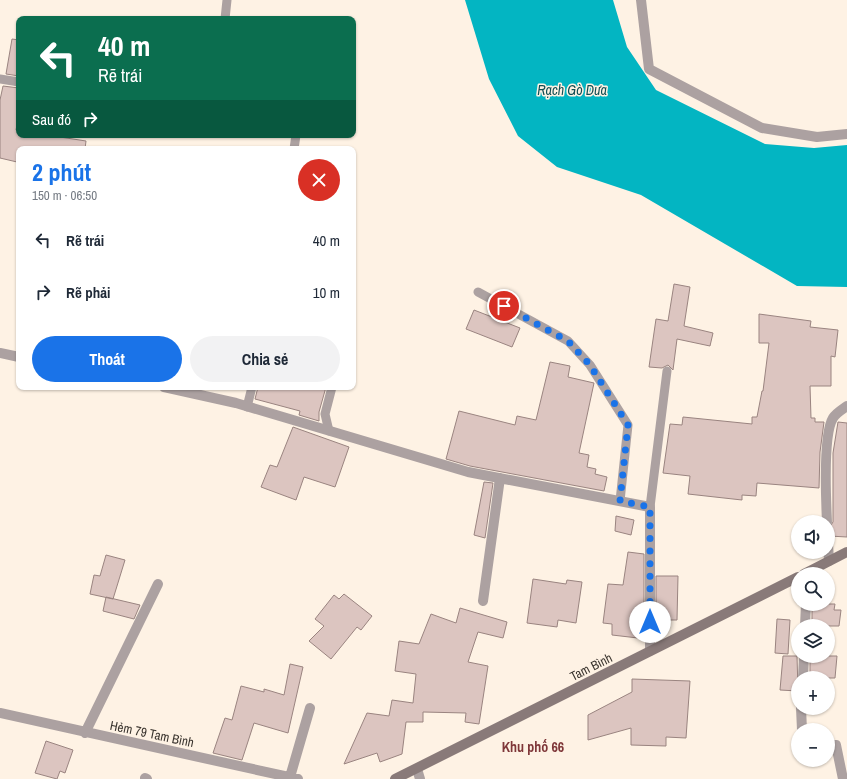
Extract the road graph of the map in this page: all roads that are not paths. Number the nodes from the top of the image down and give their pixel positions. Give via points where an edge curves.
1 (228, 0) edge
2 (641, 0) edge
3 (225, 16) edge
4 (0, 79) edge
5 (16, 82) edge
6 (847, 134) edge
7 (478, 292) dead end
8 (0, 353) edge
9 (16, 356) edge
10 (667, 371) dead end
11 (177, 390) edge
12 (251, 390) edge
13 (331, 390) edge
14 (847, 406) edge
15 (248, 407) junction
16 (329, 431) junction
17 (500, 478) junction
18 (620, 501) junction
19 (650, 507) junction
20 (827, 515) edge
21 (847, 552) edge
22 (829, 561) joint
23 (818, 567) edge
24 (791, 580) edge
25 (158, 584) dead end
26 (483, 601) dead end
27 (650, 651) junction
28 (310, 708) dead end
29 (0, 713) edge
30 (85, 733) junction
31 (835, 745) edge
32 (417, 769) junction
33 (294, 778) edge
34 (394, 779) edge
35 (420, 779) edge
36 (843, 779) edge

1 - 3 lane
2 - 6 street via 649,69 762,128 817,137
4 - 5 lane
7 - 18 lane via 568,341 590,365 628,425
8 - 9 street
10 - 19 lane
11 - 15 street
12 - 15 lane
13 - 16 lane via 326,414
14 - 20 street via 834,417 830,426 825,482
15 - 16 street
16 - 17 street via 468,472
17 - 18 street
17 - 26 street
18 - 19 street
19 - 27 street
21 - 22 main road
22 - 23 main road
24 - 27 main road, Tam Bình
25 - 30 street
27 - 32 main road, Tam Bình
28 - 33 street
29 - 30 street, Hẻm 79 Tam Bình
30 - 33 street, Hẻm 79 Tam Bình
31 - 36 street
32 - 34 main road, Tam Bình
32 - 35 street

